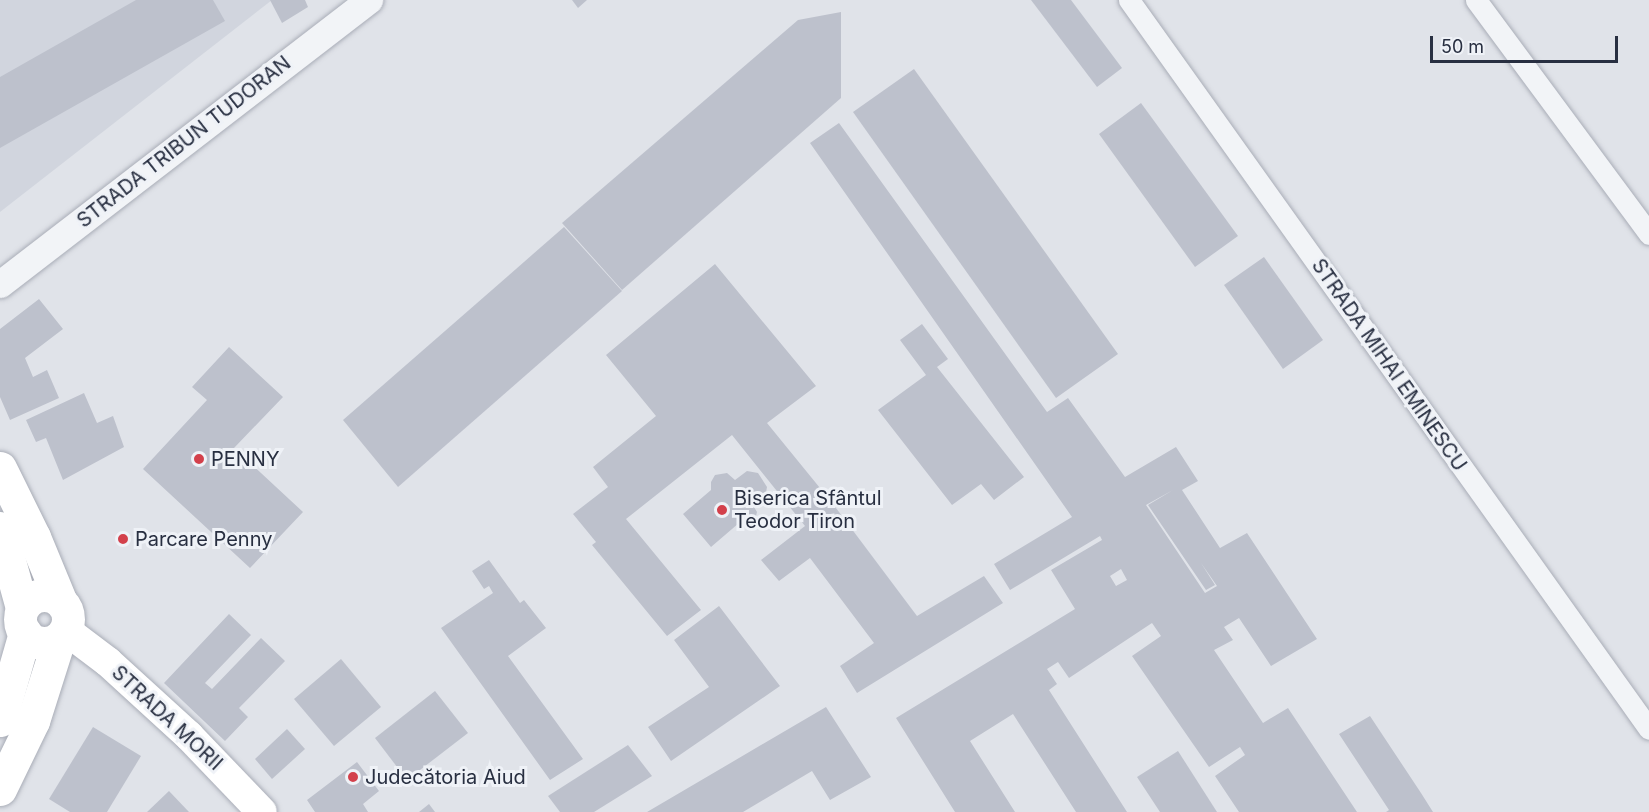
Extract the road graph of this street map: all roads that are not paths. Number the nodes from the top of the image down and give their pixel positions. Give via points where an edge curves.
1 (369, 0) edge
2 (1129, 0) edge
3 (1476, 0) edge
4 (1649, 234) edge
5 (0, 284) edge
6 (0, 468) edge
7 (0, 528) edge
8 (24, 621) junction
9 (62, 624) junction
10 (0, 720) edge
11 (1649, 729) edge
12 (0, 789) edge
13 (262, 812) edge

1 - 5 street, STRADA TRIBUN TUDORAN
2 - 11 street, STRADA MIHAI EMINESCU
3 - 4 street
6 - 9 main road via 34,537
7 - 8 main road
8 - 9 main road via 38,643 49,644
8 - 9 main road via 30,600 40,595 51,596
8 - 10 main road
9 - 12 main road via 33,721
9 - 13 main road, STRADA MORII via 189,736

